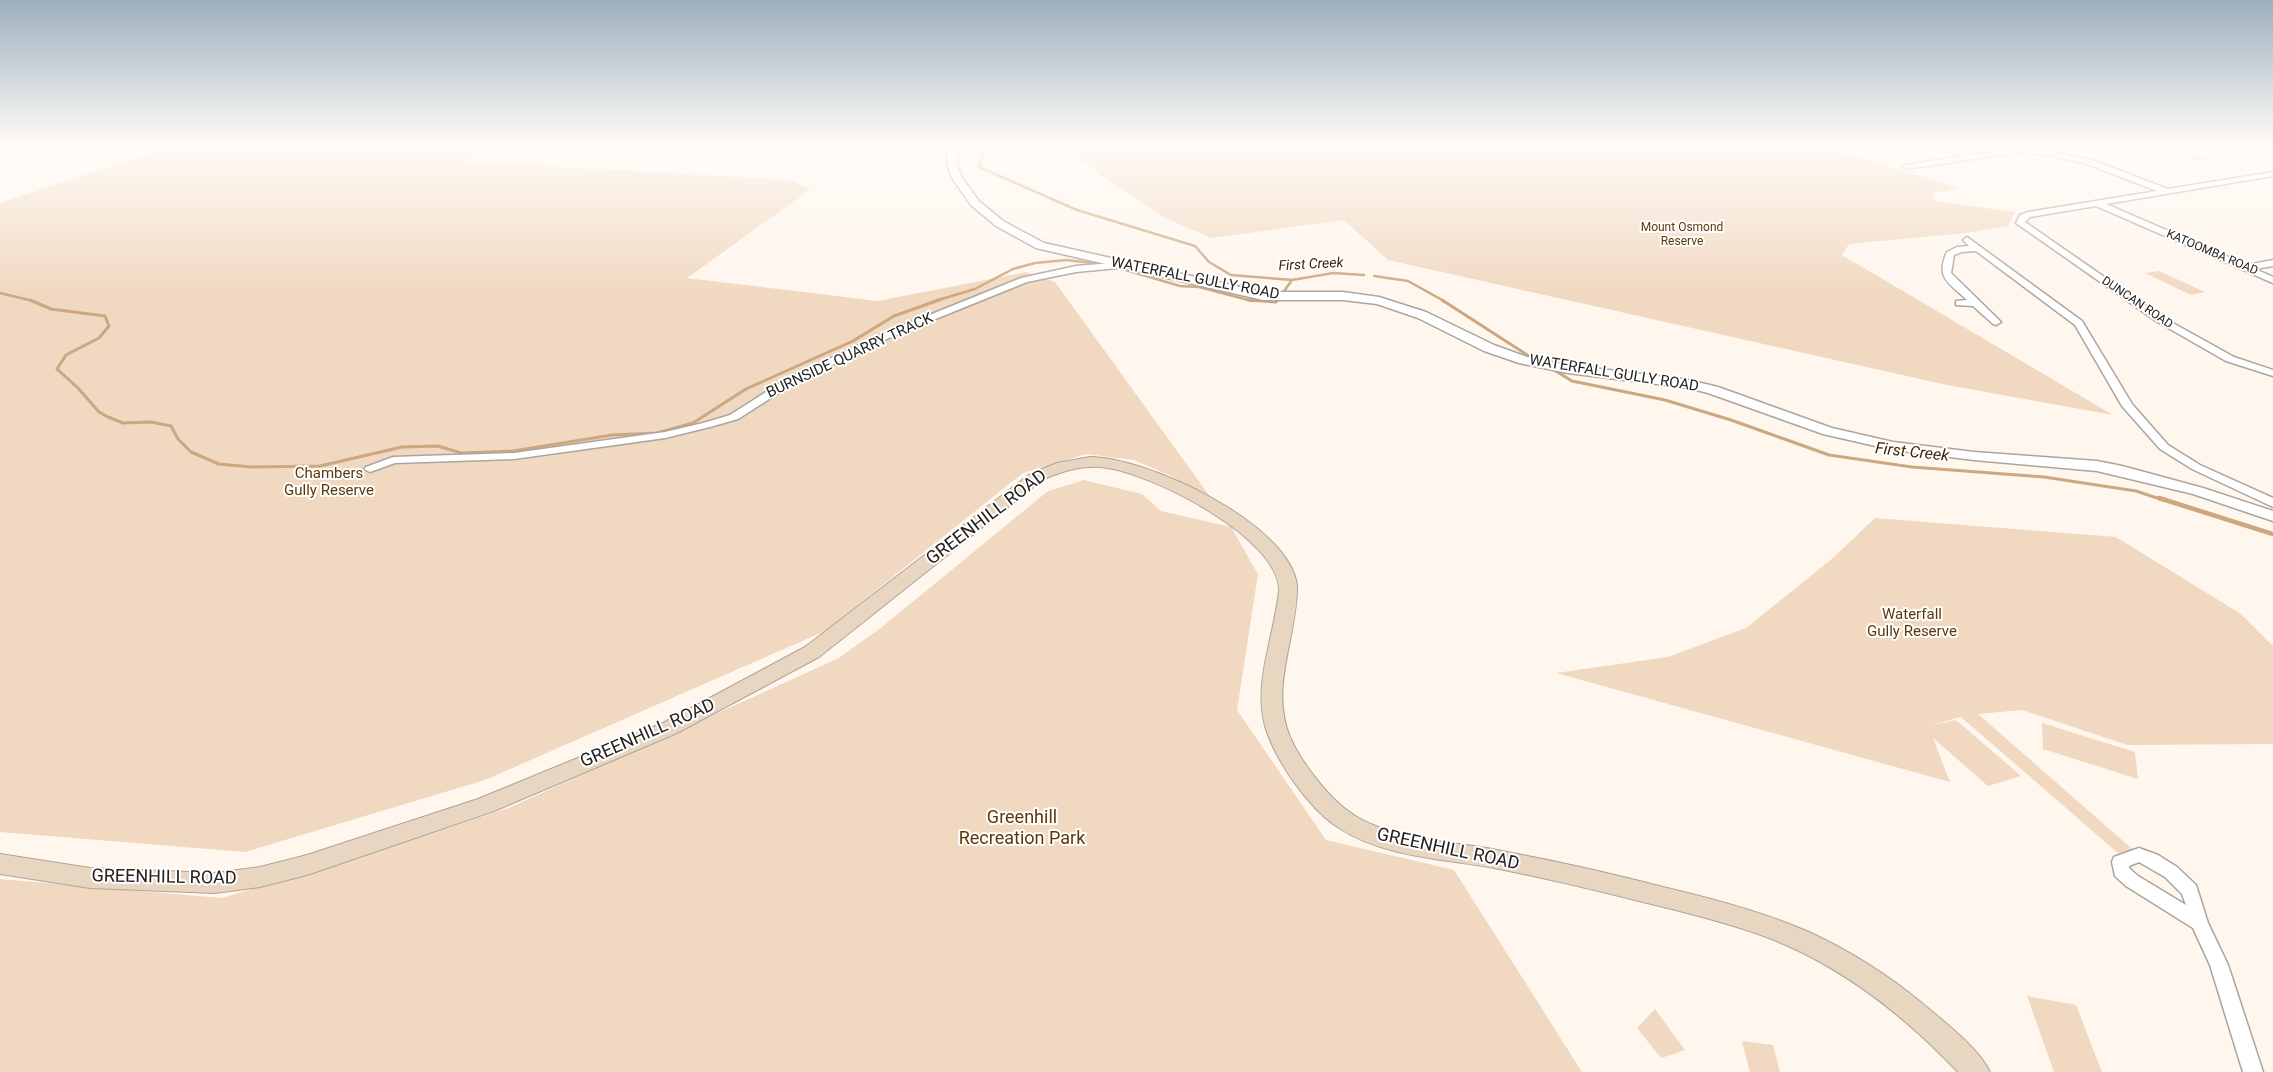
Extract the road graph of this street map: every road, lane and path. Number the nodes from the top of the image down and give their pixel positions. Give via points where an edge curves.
1 (969, 195) edge
2 (2142, 195) edge
3 (2096, 203) junction
4 (1967, 240) dead end
5 (1978, 248) junction
6 (2273, 263) edge
7 (1125, 265) junction
8 (2246, 268) junction
9 (2273, 280) edge
10 (1280, 297) joint
11 (1959, 303) dead end
12 (1977, 303) junction
13 (1996, 322) dead end
14 (2273, 373) edge
15 (370, 469) dead end
16 (2273, 502) edge
17 (2273, 516) edge
18 (0, 864) edge
19 (2199, 923) junction
20 (1976, 1072) edge
21 (2253, 1072) edge

1 - 7 street, WATERFALL GULLY ROAD via 1019,237 1040,246
2 - 3 street
3 - 8 street, KATOOMBA ROAD
3 - 14 street, DUNCAN ROAD via 2028,215 2020,223 2159,319 2230,359
4 - 5 street
5 - 12 street via 1960,249 1950,254 1945,272
5 - 16 street via 2079,323 2128,406 2164,447 2196,467
6 - 8 street
7 - 10 street, WATERFALL GULLY ROAD
7 - 15 street, BURNSIDE QUARRY TRACK via 1076,269 1024,280 888,335 792,380 734,417 706,425 665,435 514,456 393,460
8 - 9 street, KATOOMBA ROAD
10 - 17 street, WATERFALL GULLY ROAD via 1343,296 1379,301 1416,313 1489,348 1524,360 1568,369 1689,384 1828,431 1894,446 2122,470
11 - 12 street
12 - 13 street
18 - 20 main road, GREENHILL ROAD via 90,878 215,883 307,866 486,805 670,728 785,667 812,652 1036,477 1057,467 1105,462 1158,478 1206,503 1261,539 1277,557 1286,574 1289,590 1272,699 1274,723 1299,771 1331,811 1346,822 1364,832 1394,840 1649,893 1781,932 1819,948 1860,973 1949,1043
19 - 19 street via 2190,890 2171,872 2139,855 2120,862 2121,871 2132,881
19 - 21 street via 2218,965

